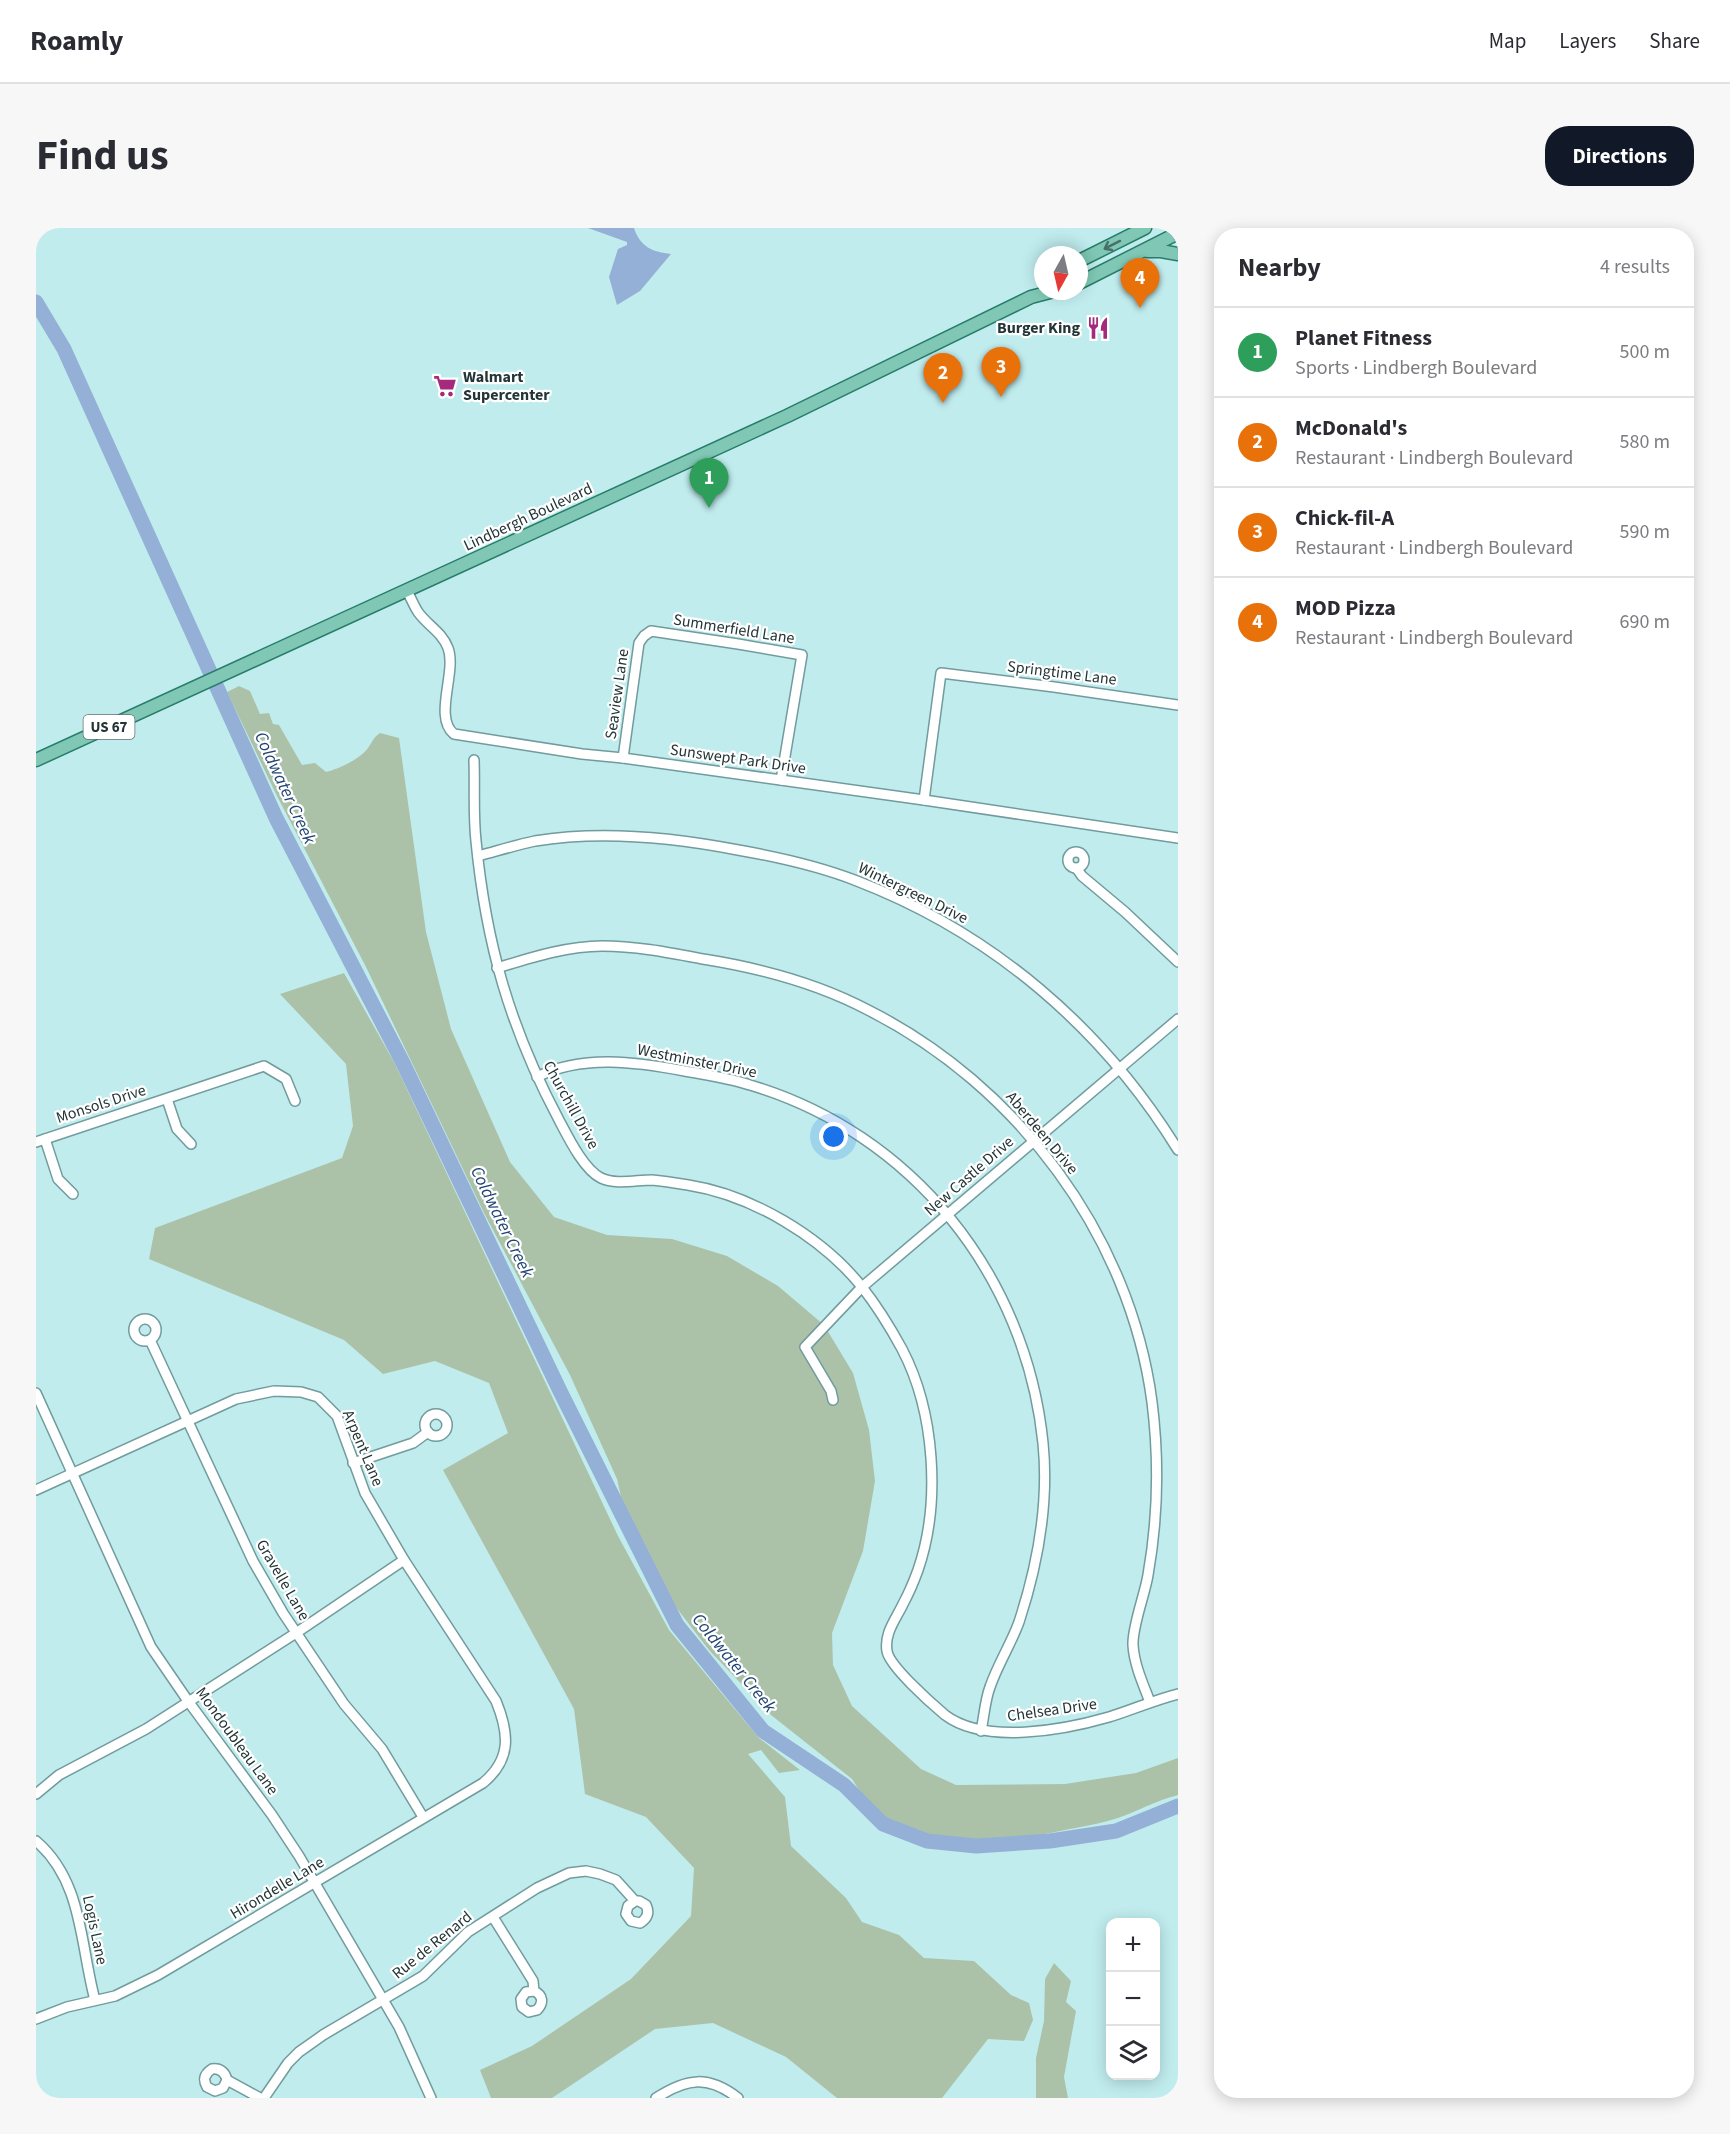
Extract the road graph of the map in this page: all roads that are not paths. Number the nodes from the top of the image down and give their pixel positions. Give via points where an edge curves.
1 (1145, 228) edge
2 (1178, 233) edge
3 (1143, 251) junction
4 (1178, 254) edge
5 (1088, 256) edge
6 (1088, 278) edge
7 (1034, 294) edge
8 (1034, 296) edge
9 (1031, 297) junction
10 (407, 591) junction
11 (644, 636) joint
12 (1178, 705) edge
13 (623, 758) junction
14 (36, 760) edge
15 (474, 760) dead end
16 (781, 780) junction
17 (924, 800) junction
18 (1178, 838) edge
19 (478, 856) junction
20 (1077, 869) dead end
21 (1178, 962) edge
22 (497, 968) junction
23 (1178, 1019) edge
24 (1120, 1068) junction
25 (537, 1077) junction
26 (167, 1099) junction
27 (295, 1101) dead end
28 (40, 1140) edge
29 (1033, 1140) junction
30 (192, 1144) dead end
31 (1178, 1150) edge
32 (73, 1194) dead end
33 (949, 1214) junction
34 (862, 1287) junction
35 (150, 1340) dead end
36 (36, 1393) edge
37 (833, 1400) dead end
38 (189, 1420) junction
39 (428, 1432) dead end
40 (353, 1463) junction
41 (72, 1472) junction
42 (36, 1490) edge
43 (404, 1560) junction
44 (296, 1633) junction
45 (887, 1652) joint
46 (1178, 1694) edge
47 (188, 1701) junction
48 (1150, 1702) junction
49 (981, 1731) junction
50 (507, 1744) joint
51 (36, 1794) edge
52 (423, 1817) junction
53 (36, 1841) edge
54 (315, 1883) junction
55 (635, 1901) dead end
56 (493, 1917) junction
57 (534, 1991) dead end
58 (95, 2000) junction
59 (383, 2000) junction
60 (36, 2019) edge
61 (227, 2080) dead end
62 (262, 2098) edge
63 (431, 2098) edge
64 (656, 2098) edge
65 (738, 2098) edge

1 -> 5 main road
2 - 3 main road
3 - 4 main road
3 - 6 main road
7 - 9 main road, Lindbergh Boulevard / US 67
8 - 9 main road, Lindbergh Boulevard / US 67
9 - 10 main road, Lindbergh Boulevard / US 67 via 808,406
10 - 13 street, Sunswept Park Drive via 418,612 440,633 448,648 452,663 446,721 454,734
10 - 14 main road, Lindbergh Boulevard / US 67
11 - 13 street, Seaview Lane via 639,643
11 - 16 street, Summerfield Lane via 651,632 802,655
12 - 17 street, Springtime Lane via 941,673
13 - 16 street, Sunswept Park Drive
15 - 19 street, Churchill Drive
16 - 17 street, Sunswept Park Drive
17 - 18 street, Sunswept Park Drive
19 - 22 street, Churchill Drive
19 - 24 street, Wintergreen Drive via 544,840 638,837 772,856 855,880 931,915 1006,961 1077,1022
20 - 21 street
22 - 25 street, Churchill Drive
22 - 29 street, Aberdeen Drive via 566,950 601,946 742,965 794,980 868,1010 927,1045 988,1093
23 - 24 street, New Castle Drive
24 - 29 street, New Castle Drive
24 - 31 street, Wintergreen Drive
25 - 33 street, Westminster Drive via 568,1065 619,1062 751,1085 800,1103 848,1128 905,1170
25 - 34 street, Churchill Drive via 571,1143 600,1178 612,1182 656,1180 699,1187 758,1207 823,1249
26 - 27 street, Monsols Drive via 264,1066 286,1079
26 - 28 street, Monsols Drive
26 - 30 street, Monsols Drive via 177,1129
28 - 32 street, Monsols Drive via 58,1179
29 - 33 street, New Castle Drive
29 - 48 street, Aberdeen Drive via 1078,1202 1105,1248 1140,1344 1152,1402 1156,1515 1133,1642
33 - 34 street, New Castle Drive
33 - 49 street, Westminster Drive via 973,1247 1011,1316 1032,1381 1043,1443 1044,1492 1038,1551 1016,1630 989,1688
34 - 37 street, New Castle Drive via 805,1347
34 - 45 street, Churchill Drive via 903,1352 921,1401 931,1461 923,1549 888,1632
35 - 38 street, Gravelle Lane
36 - 41 street, Mondoubleau Lane
38 - 40 street, Arpent Lane via 236,1399 274,1391 301,1392 318,1397 336,1416
38 - 41 street, Arpent Lane
38 - 44 street, Gravelle Lane via 253,1561
39 - 40 street via 413,1443
40 - 43 street, Arpent Lane via 365,1493
41 - 42 street, Arpent Lane
41 - 47 street, Mondoubleau Lane via 151,1647
43 - 44 street
43 - 50 street, Arpent Lane via 496,1701
44 - 47 street
44 - 52 street, Gravelle Lane via 344,1704 382,1749
45 - 49 street, Chelsea Drive via 889,1661 946,1716
46 - 48 street, Chelsea Drive
47 - 51 street via 146,1729 59,1775
47 - 54 street, Mondoubleau Lane via 273,1815
48 - 49 street, Chelsea Drive via 1093,1721 1024,1732
50 - 52 street, Hirondelle Lane via 491,1776
52 - 54 street, Hirondelle Lane
53 - 58 street, Logis Lane via 61,1869 70,1886
54 - 58 street, Hirondelle Lane via 158,1975 115,1996
54 - 59 street, Mondoubleau Lane
55 - 56 street, Rue de Renard via 616,1880 586,1871 537,1888
56 - 57 street via 533,1981
56 - 59 street, Rue de Renard via 468,1932 423,1976
58 - 60 street, Hirondelle Lane
59 - 62 street, Rue de Renard via 298,2052
59 - 63 street, Mondoubleau Lane
61 - 62 street
64 - 65 street via 676,2085 710,2082

